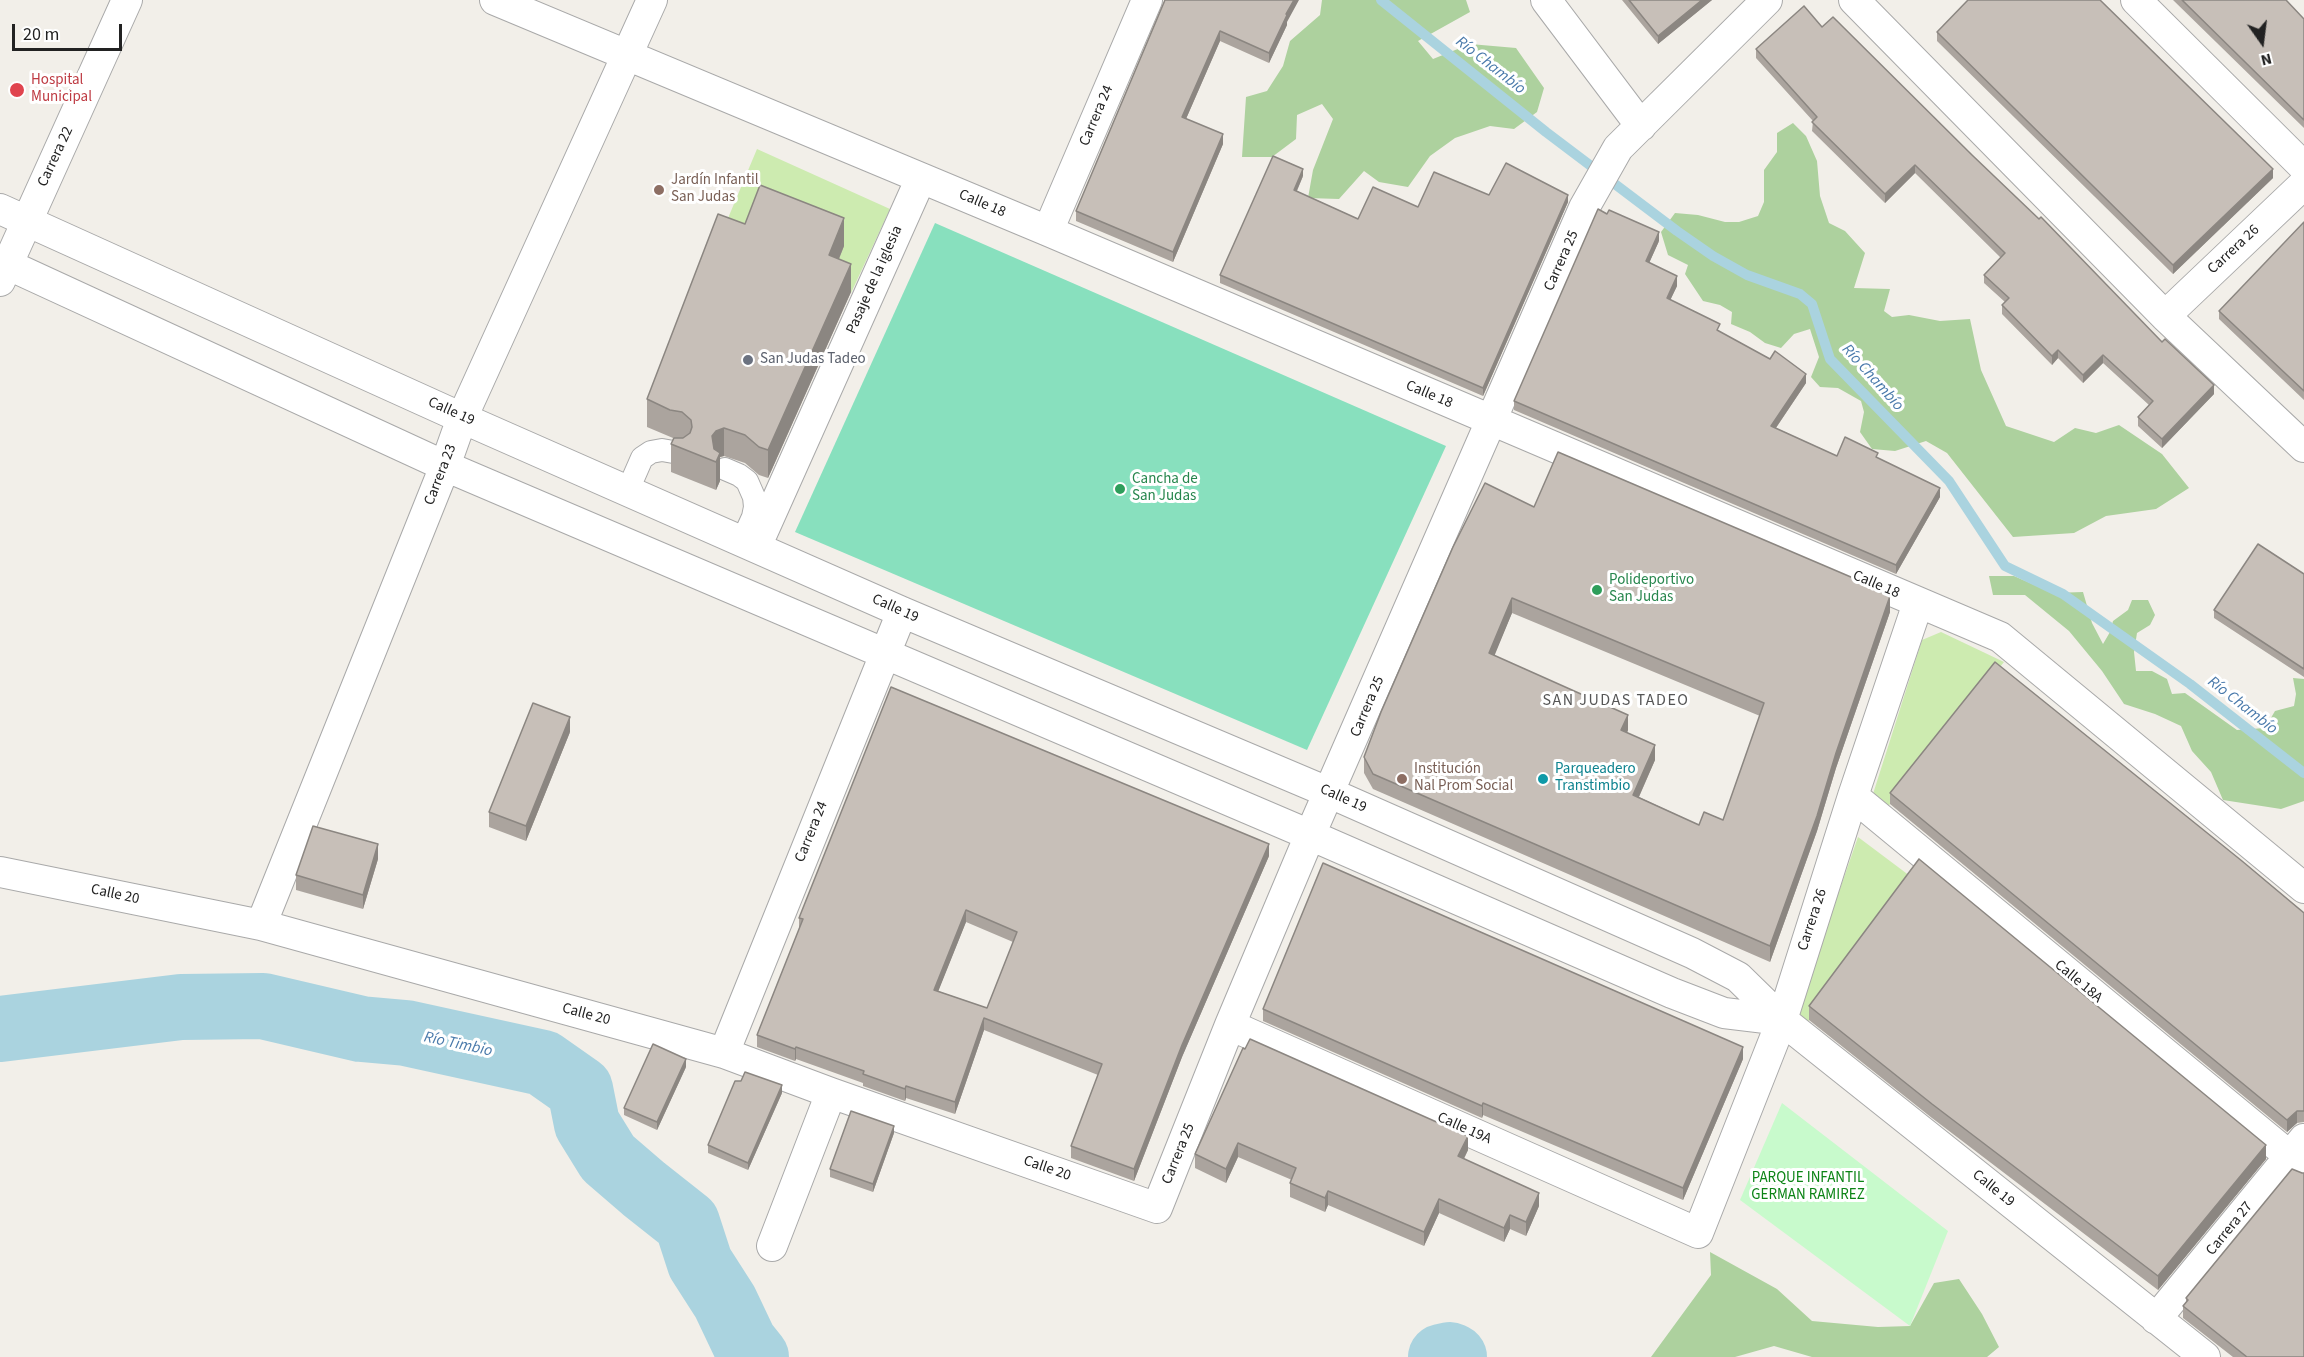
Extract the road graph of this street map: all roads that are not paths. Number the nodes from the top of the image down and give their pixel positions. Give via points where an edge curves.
1 (127, 0) edge
2 (495, 0) edge
3 (652, 0) edge
4 (1147, 0) edge
5 (1546, 0) edge
6 (1767, 0) edge
7 (1854, 0) edge
8 (2136, 0) edge
9 (627, 54) junction
10 (1641, 126) junction
11 (2304, 167) edge
12 (921, 178) junction
13 (2304, 184) edge
14 (13, 215) edge
15 (1047, 231) junction
16 (2, 269) edge
17 (2165, 316) junction
18 (462, 418) junction
19 (1491, 422) junction
20 (2304, 447) edge
21 (679, 453) edge
22 (445, 465) junction
23 (725, 469) dead end
24 (628, 490) junction
25 (749, 544) junction
26 (1918, 603) junction
27 (902, 612) junction
28 (884, 654) junction
29 (1330, 793) junction
30 (1853, 796) junction
31 (1311, 836) junction
32 (0, 872) edge
33 (2304, 888) edge
34 (261, 925) junction
35 (1782, 1020) junction
36 (1230, 1025) junction
37 (724, 1053) junction
38 (831, 1093) junction
39 (2299, 1154) edge
40 (1157, 1208) joint
41 (1698, 1233) joint
42 (772, 1245) dead end
43 (2156, 1319) junction
44 (2205, 1357) edge

1 - 14 street, Carrera 22
2 - 9 street, Calle 18
3 - 9 street, Carrera 23
4 - 15 street, Carrera 24
5 - 10 street
6 - 10 street
7 - 17 street
8 - 11 street
9 - 12 street, Calle 18
9 - 18 street, Carrera 23
10 - 19 street, Carrera 25 via 1618,148 1584,208
12 - 15 street, Calle 18
12 - 25 street, Pasaje de la iglesia
13 - 17 street, Carrera 26
14 - 16 street, Carrera 22
14 - 18 street, Calle 19
15 - 19 street, Calle 18
16 - 22 street
17 - 20 street
18 - 22 street, Carrera 23
18 - 24 street, Calle 19
19 - 26 street, Calle 18
19 - 29 street, Carrera 25
21 - 24 street via 662,450 642,458
22 - 28 street
22 - 34 street, Carrera 23
23 - 25 street via 747,481 754,497
24 - 25 street, Calle 19
25 - 27 street, Calle 19
26 - 30 street, Carrera 26
26 - 33 street, Calle 18 via 2000,638
27 - 28 street, Carrera 24
27 - 29 street, Calle 19
28 - 31 street
28 - 37 street, Carrera 24
29 - 31 street, Carrera 25
29 - 35 street, Calle 19 via 1692,953 1738,977
30 - 35 street, Carrera 26
30 - 39 street, Calle 18A
31 - 35 street via 1672,993 1724,1012
31 - 36 street, Carrera 25
32 - 34 street, Calle 20
34 - 37 street, Calle 20
35 - 41 street, Carrera 26
35 - 43 street, Calle 19
36 - 40 street, Carrera 25
36 - 41 street, Calle 19A
37 - 38 street, Calle 20
38 - 40 street, Calle 20
38 - 42 street
39 - 43 street, Carrera 27
43 - 44 street, Calle 19

